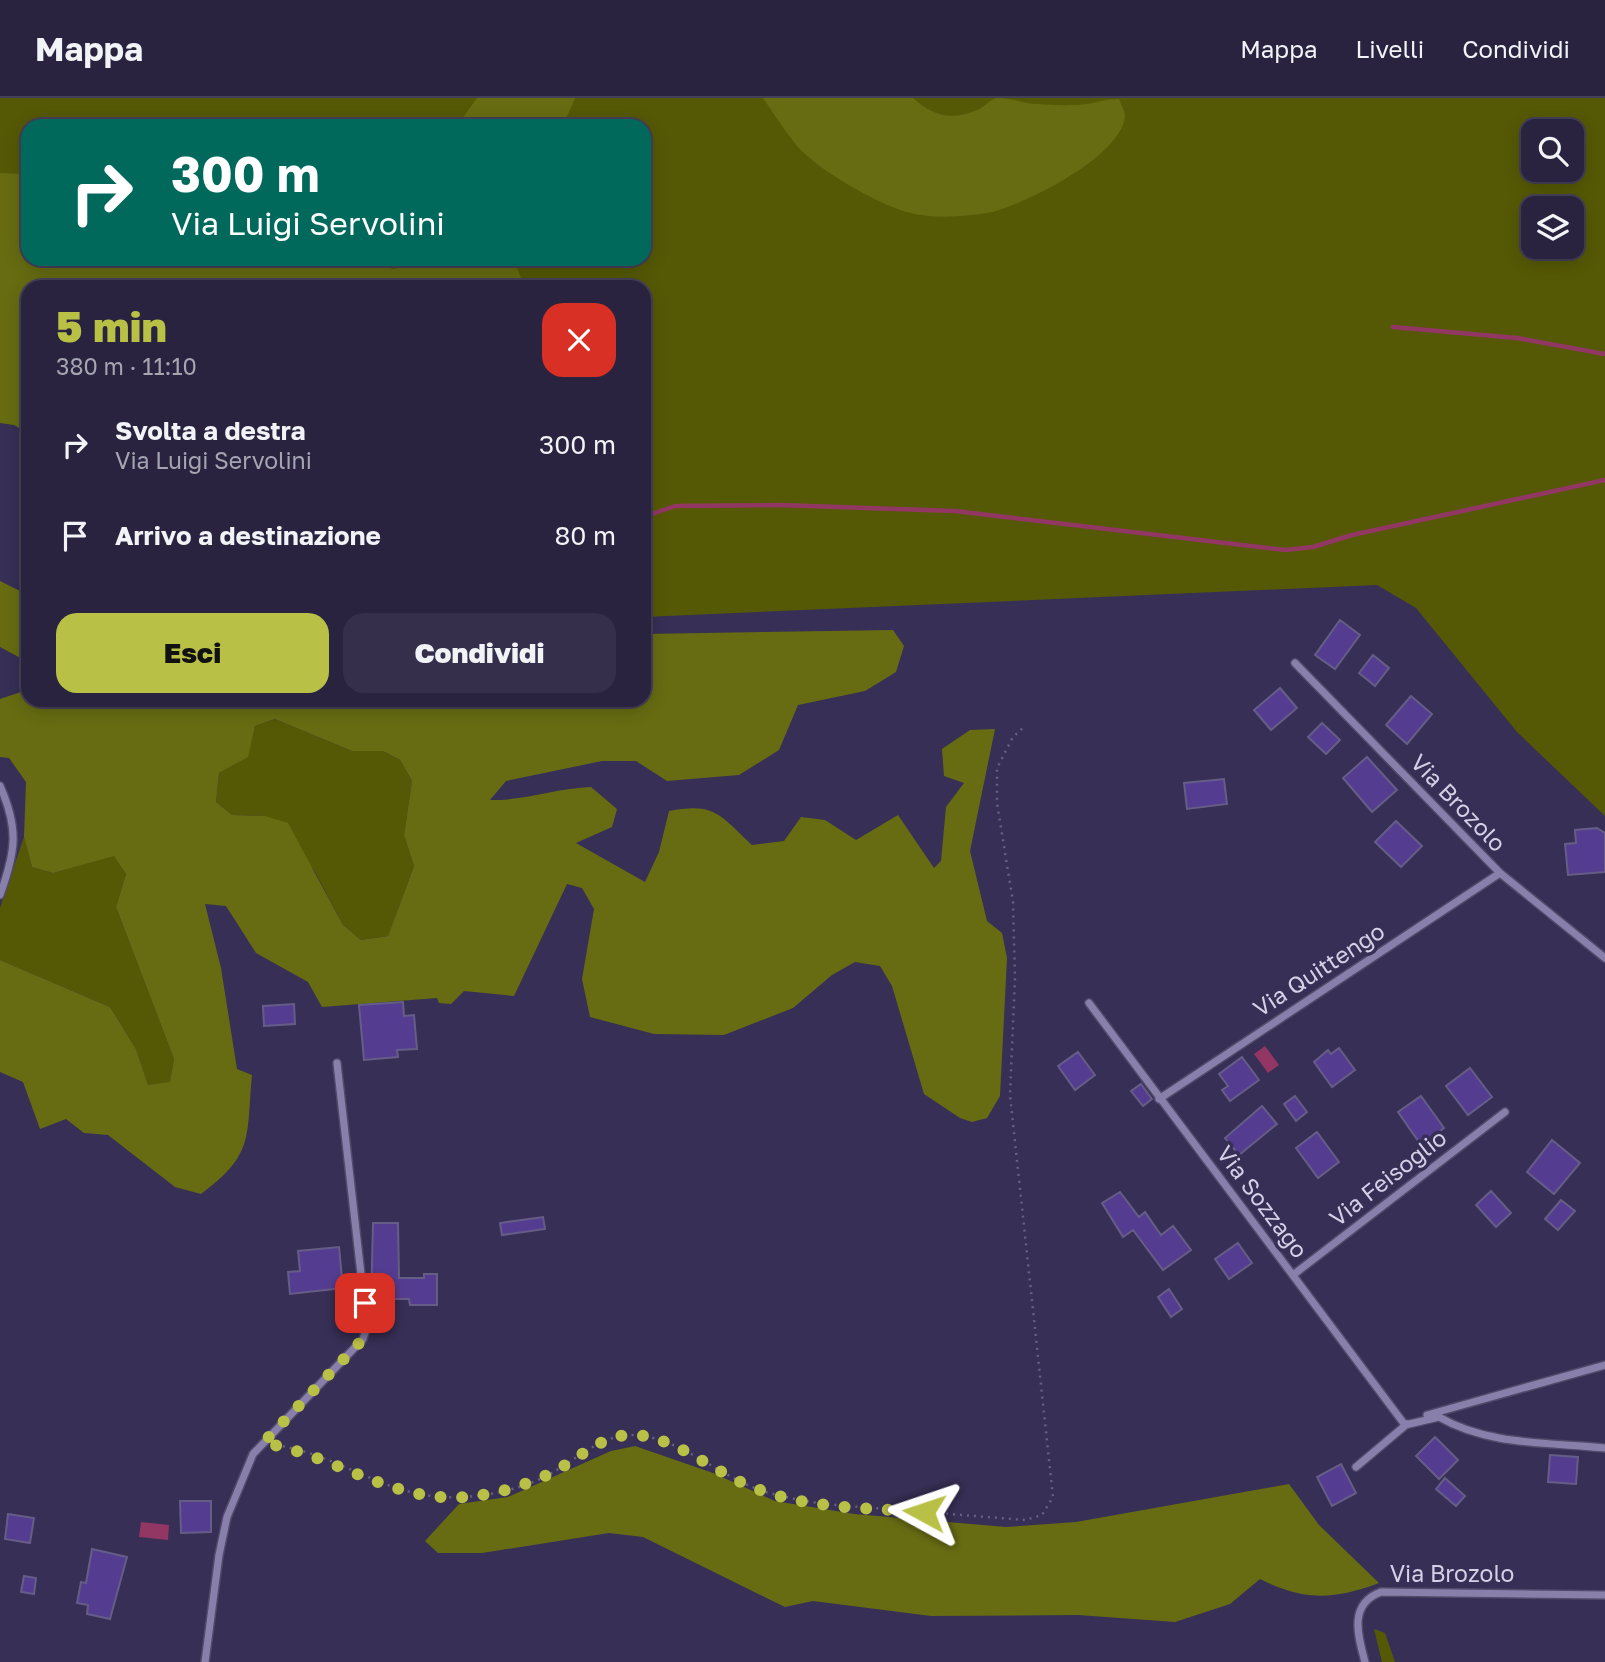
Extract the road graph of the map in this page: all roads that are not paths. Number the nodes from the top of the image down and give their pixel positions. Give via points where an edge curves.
1 (1295, 663) dead end
2 (0, 786) edge
3 (1500, 873) junction
4 (0, 895) edge
5 (1605, 958) edge
6 (1088, 1003) dead end
7 (337, 1063) dead end
8 (1159, 1098) junction
9 (1505, 1112) dead end
10 (1293, 1275) junction
11 (1605, 1365) edge
12 (1405, 1425) junction
13 (1605, 1448) edge
14 (1356, 1467) dead end
15 (1605, 1595) edge
16 (205, 1662) edge
17 (1365, 1662) edge

1 - 3 street, Via Brozolo
2 - 4 street via 11,812 14,841
3 - 5 street, Via Brozolo
3 - 8 street, Via Quittengo
6 - 8 street, Via Sozzago
7 - 16 street via 367,1327 363,1339 263,1443 244,1474 227,1517 219,1555
8 - 10 street, Via Sozzago
9 - 10 street, Via Feisoglio
10 - 12 street, Via Sozzago
11 - 12 street via 1442,1410
12 - 13 street via 1439,1417 1490,1438
12 - 14 street
15 - 17 street, Via Brozolo via 1381,1592 1365,1602 1357,1615

